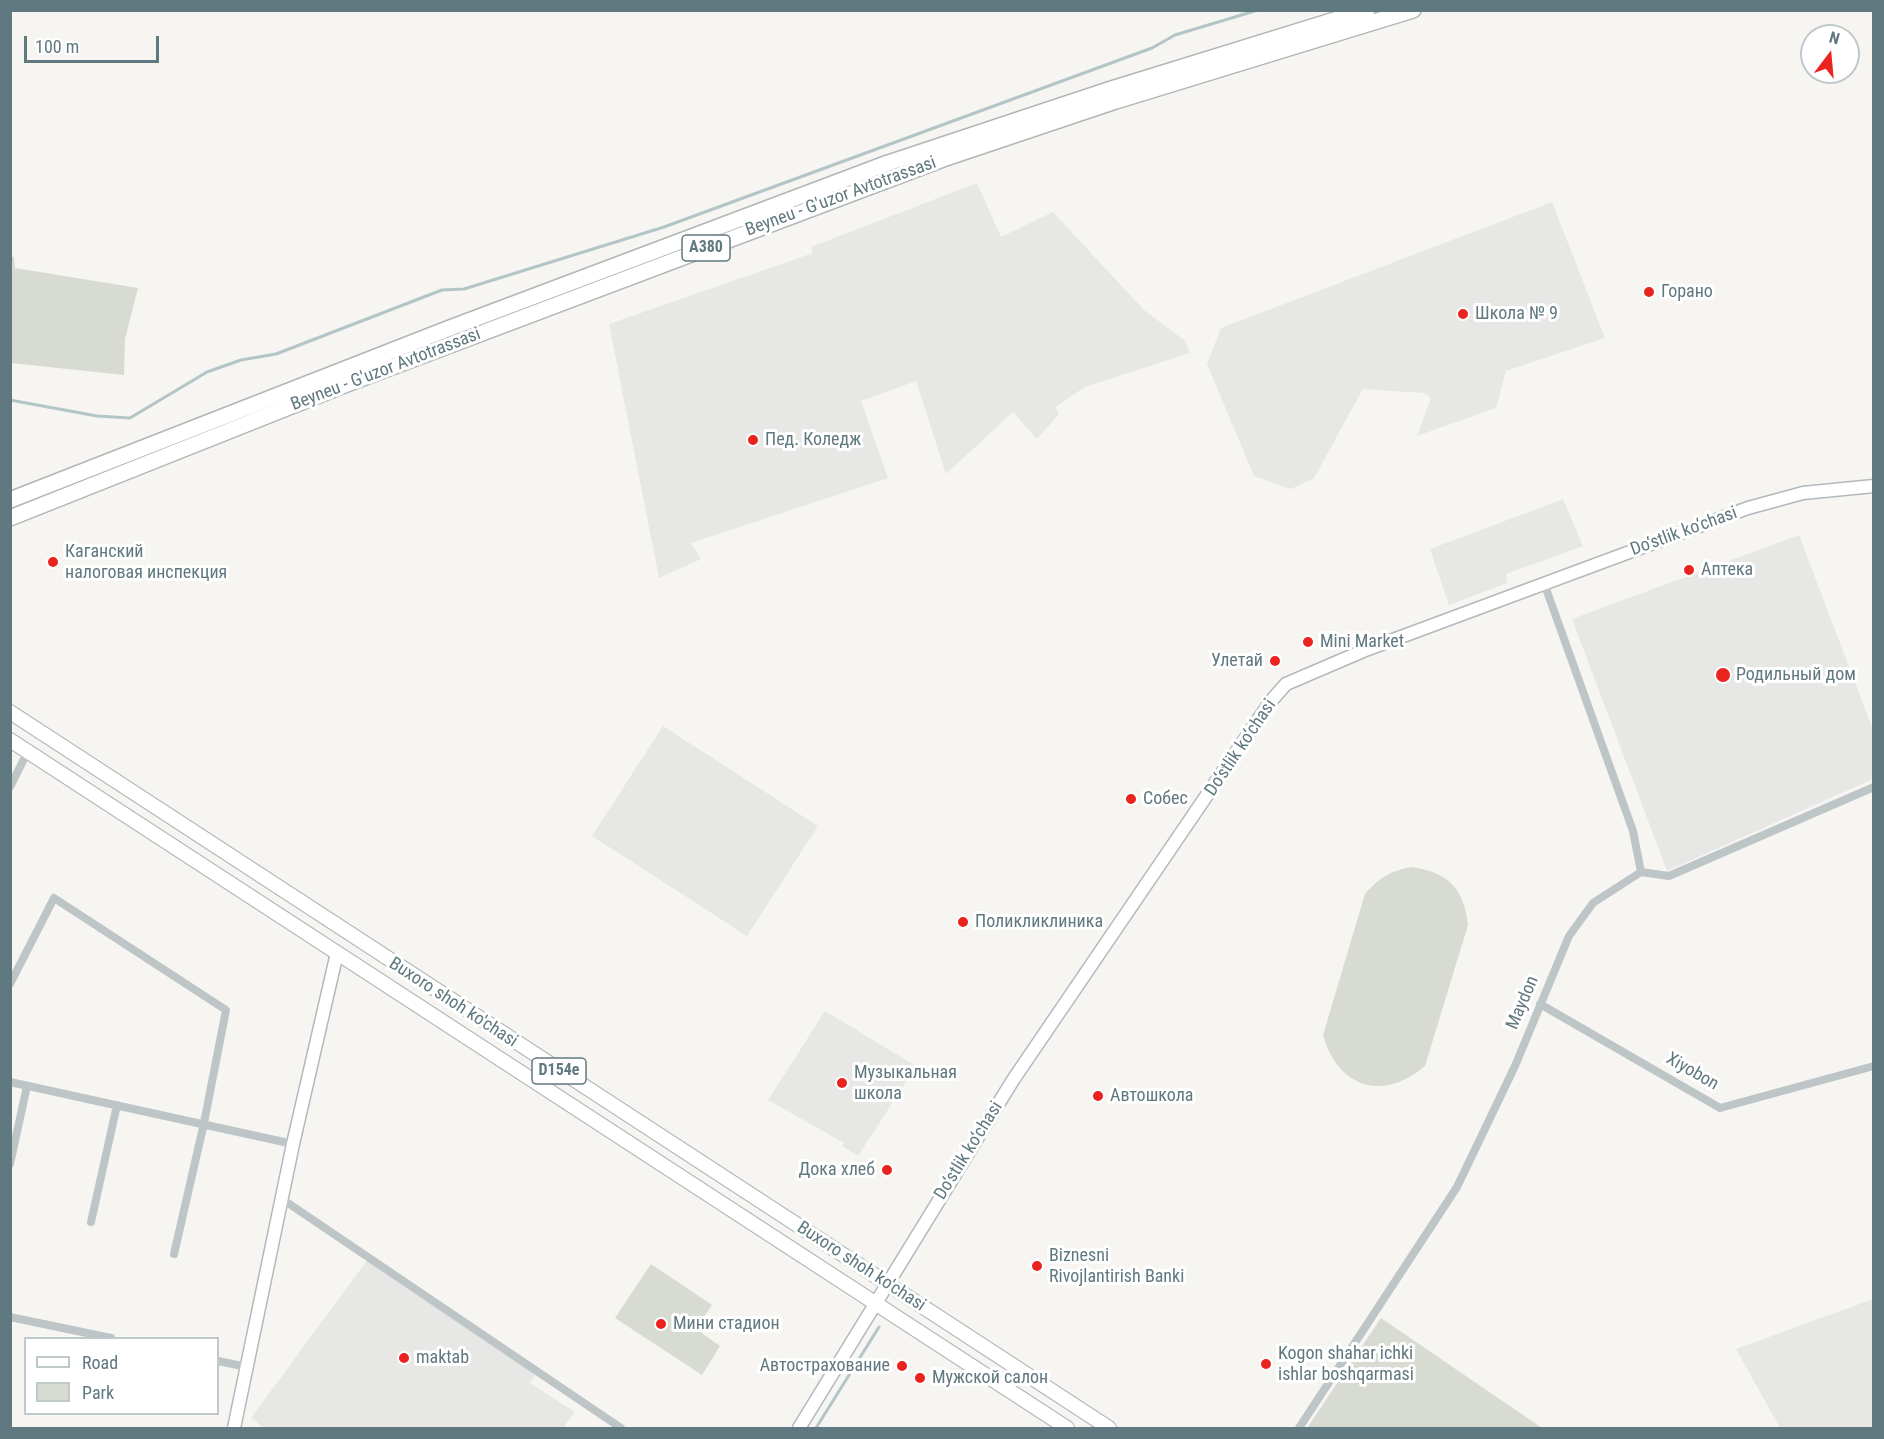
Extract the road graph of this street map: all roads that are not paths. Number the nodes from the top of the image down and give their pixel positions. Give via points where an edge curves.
1 (1367, 10) edge
2 (1413, 10) edge
3 (1874, 486) edge
4 (10, 500) edge
5 (10, 518) edge
6 (1544, 583) junction
7 (10, 712) edge
8 (10, 740) edge
9 (28, 751) junction
10 (10, 787) edge
11 (1874, 787) edge
12 (1641, 872) junction
13 (337, 953) junction
14 (10, 984) edge
15 (1540, 1004) junction
16 (1874, 1066) edge
17 (10, 1082) edge
18 (27, 1086) junction
19 (117, 1105) junction
20 (204, 1123) junction
21 (293, 1144) junction
22 (10, 1164) edge
23 (282, 1199) junction
24 (91, 1222) dead end
25 (174, 1254) dead end
26 (888, 1284) junction
27 (876, 1303) junction
28 (10, 1317) edge
29 (106, 1337) edge
30 (219, 1361) edge
31 (247, 1367) junction
32 (234, 1428) edge
33 (621, 1428) edge
34 (799, 1428) edge
35 (1067, 1428) edge
36 (1108, 1428) edge
37 (1299, 1428) edge

1 - 4 highway, Beyneu - G'uzor Avtotrassasi / A380 via 888,163 439,332
2 - 5 highway, Beyneu - G'uzor Avtotrassasi / A380 via 1116,101 943,159 346,384
3 - 6 street, Do‘stlik ko‘chasi via 1803,493 1748,508
6 - 12 street via 1634,831
6 - 26 street, Do‘stlik ko‘chasi via 1286,684 1013,1080
7 - 26 main road, Buxoro shoh ko'chasi / D154e
8 - 9 main road, Buxoro shoh ko'chasi / D154e
9 - 10 street
9 - 13 main road, Buxoro shoh ko'chasi / D154e
11 - 12 street via 1669,876
12 - 15 street, Maydon via 1593,903 1569,936
13 - 21 street
13 - 27 main road, Buxoro shoh ko'chasi / D154e
14 - 20 street via 54,898 226,1010
15 - 16 street, Xiyobon via 1720,1108
15 - 37 street, Maydon via 1457,1187
17 - 18 street
18 - 19 street
18 - 22 street
19 - 20 street
19 - 24 street
20 - 21 street
20 - 25 street
21 - 23 street
23 - 31 street
23 - 33 street
26 - 27 street, Do‘stlik ko‘chasi
26 - 36 main road, Buxoro shoh ko'chasi / D154e
27 - 34 street, Do‘stlik ko‘chasi
27 - 35 main road, Buxoro shoh ko'chasi / D154e
28 - 29 street
30 - 31 street
31 - 32 street

